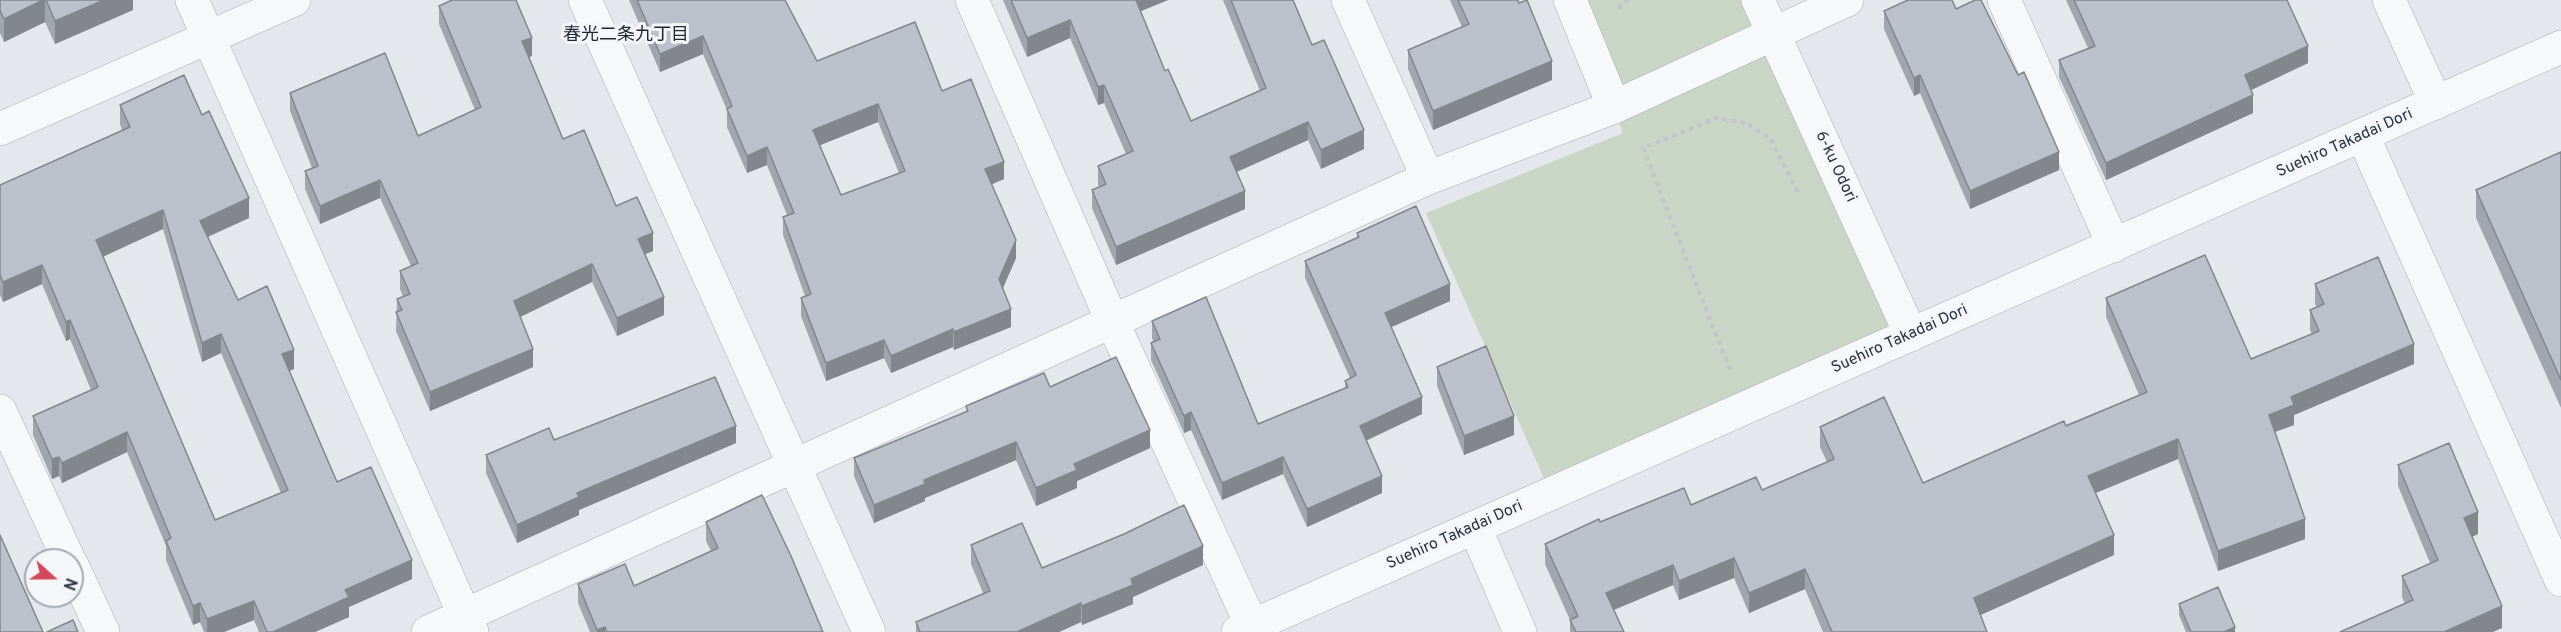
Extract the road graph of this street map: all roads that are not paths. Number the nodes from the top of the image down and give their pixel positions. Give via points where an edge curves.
1 (192, 0) edge
2 (294, 0) edge
3 (585, 0) edge
4 (972, 0) edge
5 (1348, 0) edge
6 (1570, 0) edge
7 (1758, 0) edge
8 (1847, 0) edge
9 (2004, 0) edge
10 (2389, 0) edge
11 (1774, 35) junction
12 (209, 38) junction
13 (2561, 47) edge
14 (2436, 103) junction
15 (1614, 107) junction
16 (0, 129) edge
17 (2363, 136) junction
18 (1428, 178) junction
19 (2114, 246) junction
20 (1113, 323) junction
21 (1911, 335) junction
22 (0, 411) edge
23 (793, 467) junction
24 (1475, 528) junction
25 (63, 548) edge
26 (2561, 580) edge
27 (84, 591) edge
28 (468, 624) edge
29 (1245, 629) edge
30 (103, 632) edge
31 (428, 632) edge
32 (869, 632) edge
33 (1520, 632) edge

1 - 12 street
2 - 12 street
3 - 23 street
4 - 20 street
5 - 18 street
6 - 15 street
7 - 11 street, 6-ku Odori
8 - 11 street
9 - 19 street
10 - 14 street
11 - 15 street
11 - 21 street, 6-ku Odori
12 - 16 street
12 - 28 street
13 - 14 street, Suehiro Takadai Dori
14 - 17 street, Suehiro Takadai Dori
15 - 18 street
17 - 19 street, Suehiro Takadai Dori
17 - 26 street
18 - 20 street
19 - 21 street, Suehiro Takadai Dori
20 - 23 street
20 - 29 street
21 - 24 street, Suehiro Takadai Dori
22 - 25 street
23 - 28 street
23 - 32 street
24 - 29 street, Suehiro Takadai Dori
24 - 33 street
27 - 30 street
28 - 31 street

